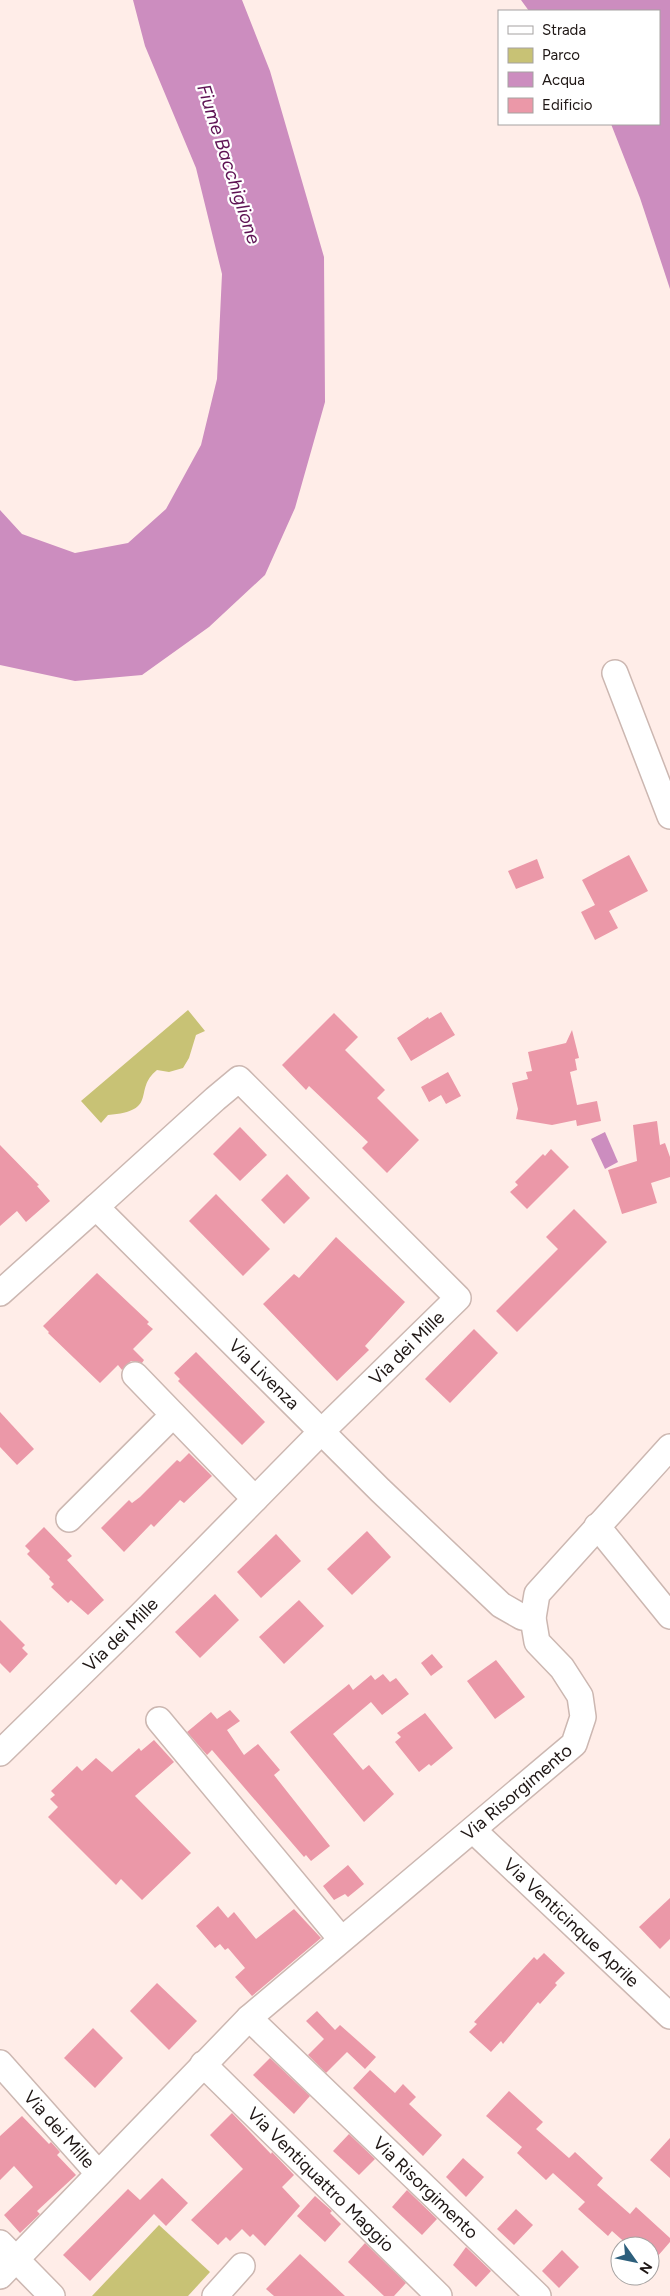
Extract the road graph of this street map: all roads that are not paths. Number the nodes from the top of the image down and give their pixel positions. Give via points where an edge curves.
1 (615, 673) dead end
2 (670, 816) edge
3 (96, 1207) junction
4 (0, 1293) edge
5 (135, 1375) dead end
6 (173, 1415) junction
7 (321, 1432) junction
8 (670, 1447) edge
9 (255, 1499) junction
10 (69, 1519) dead end
11 (597, 1526) junction
12 (670, 1616) edge
13 (533, 1618) junction
14 (159, 1720) dead end
15 (0, 1753) edge
16 (473, 1830) junction
17 (341, 1939) junction
18 (670, 2016) edge
19 (249, 2018) junction
20 (0, 2063) edge
21 (203, 2064) junction
22 (98, 2173) junction
23 (0, 2243) edge
24 (242, 2266) dead end
25 (8, 2269) edge
26 (52, 2296) edge
27 (216, 2296) edge
28 (439, 2296) edge
29 (538, 2296) edge

1 - 2 street
3 - 4 street
3 - 7 street, Via Livenza
3 - 7 street, Via dei Mille via 239,1079 458,1298
5 - 6 street
6 - 9 street
6 - 10 street
7 - 9 street, Via dei Mille
7 - 13 street, Via Livenza via 501,1605 522,1617
8 - 11 street, Via Risorgimento
9 - 15 street, Via dei Mille
11 - 12 street
11 - 13 street, Via Risorgimento via 537,1594
13 - 16 street, Via Risorgimento via 537,1642 573,1682 580,1696 583,1717 574,1744
14 - 17 street
16 - 17 street, Via Risorgimento
16 - 18 street, Via Venticinque Aprile
17 - 19 street, Via Risorgimento
19 - 21 street, Via Risorgimento
19 - 29 street, Via Risorgimento
20 - 22 street, Via dei Mille
21 - 22 street, Via Risorgimento
21 - 28 street, Via Ventiquattro Maggio
22 - 25 street, Via Risorgimento
23 - 25 street
24 - 27 street
25 - 26 street

